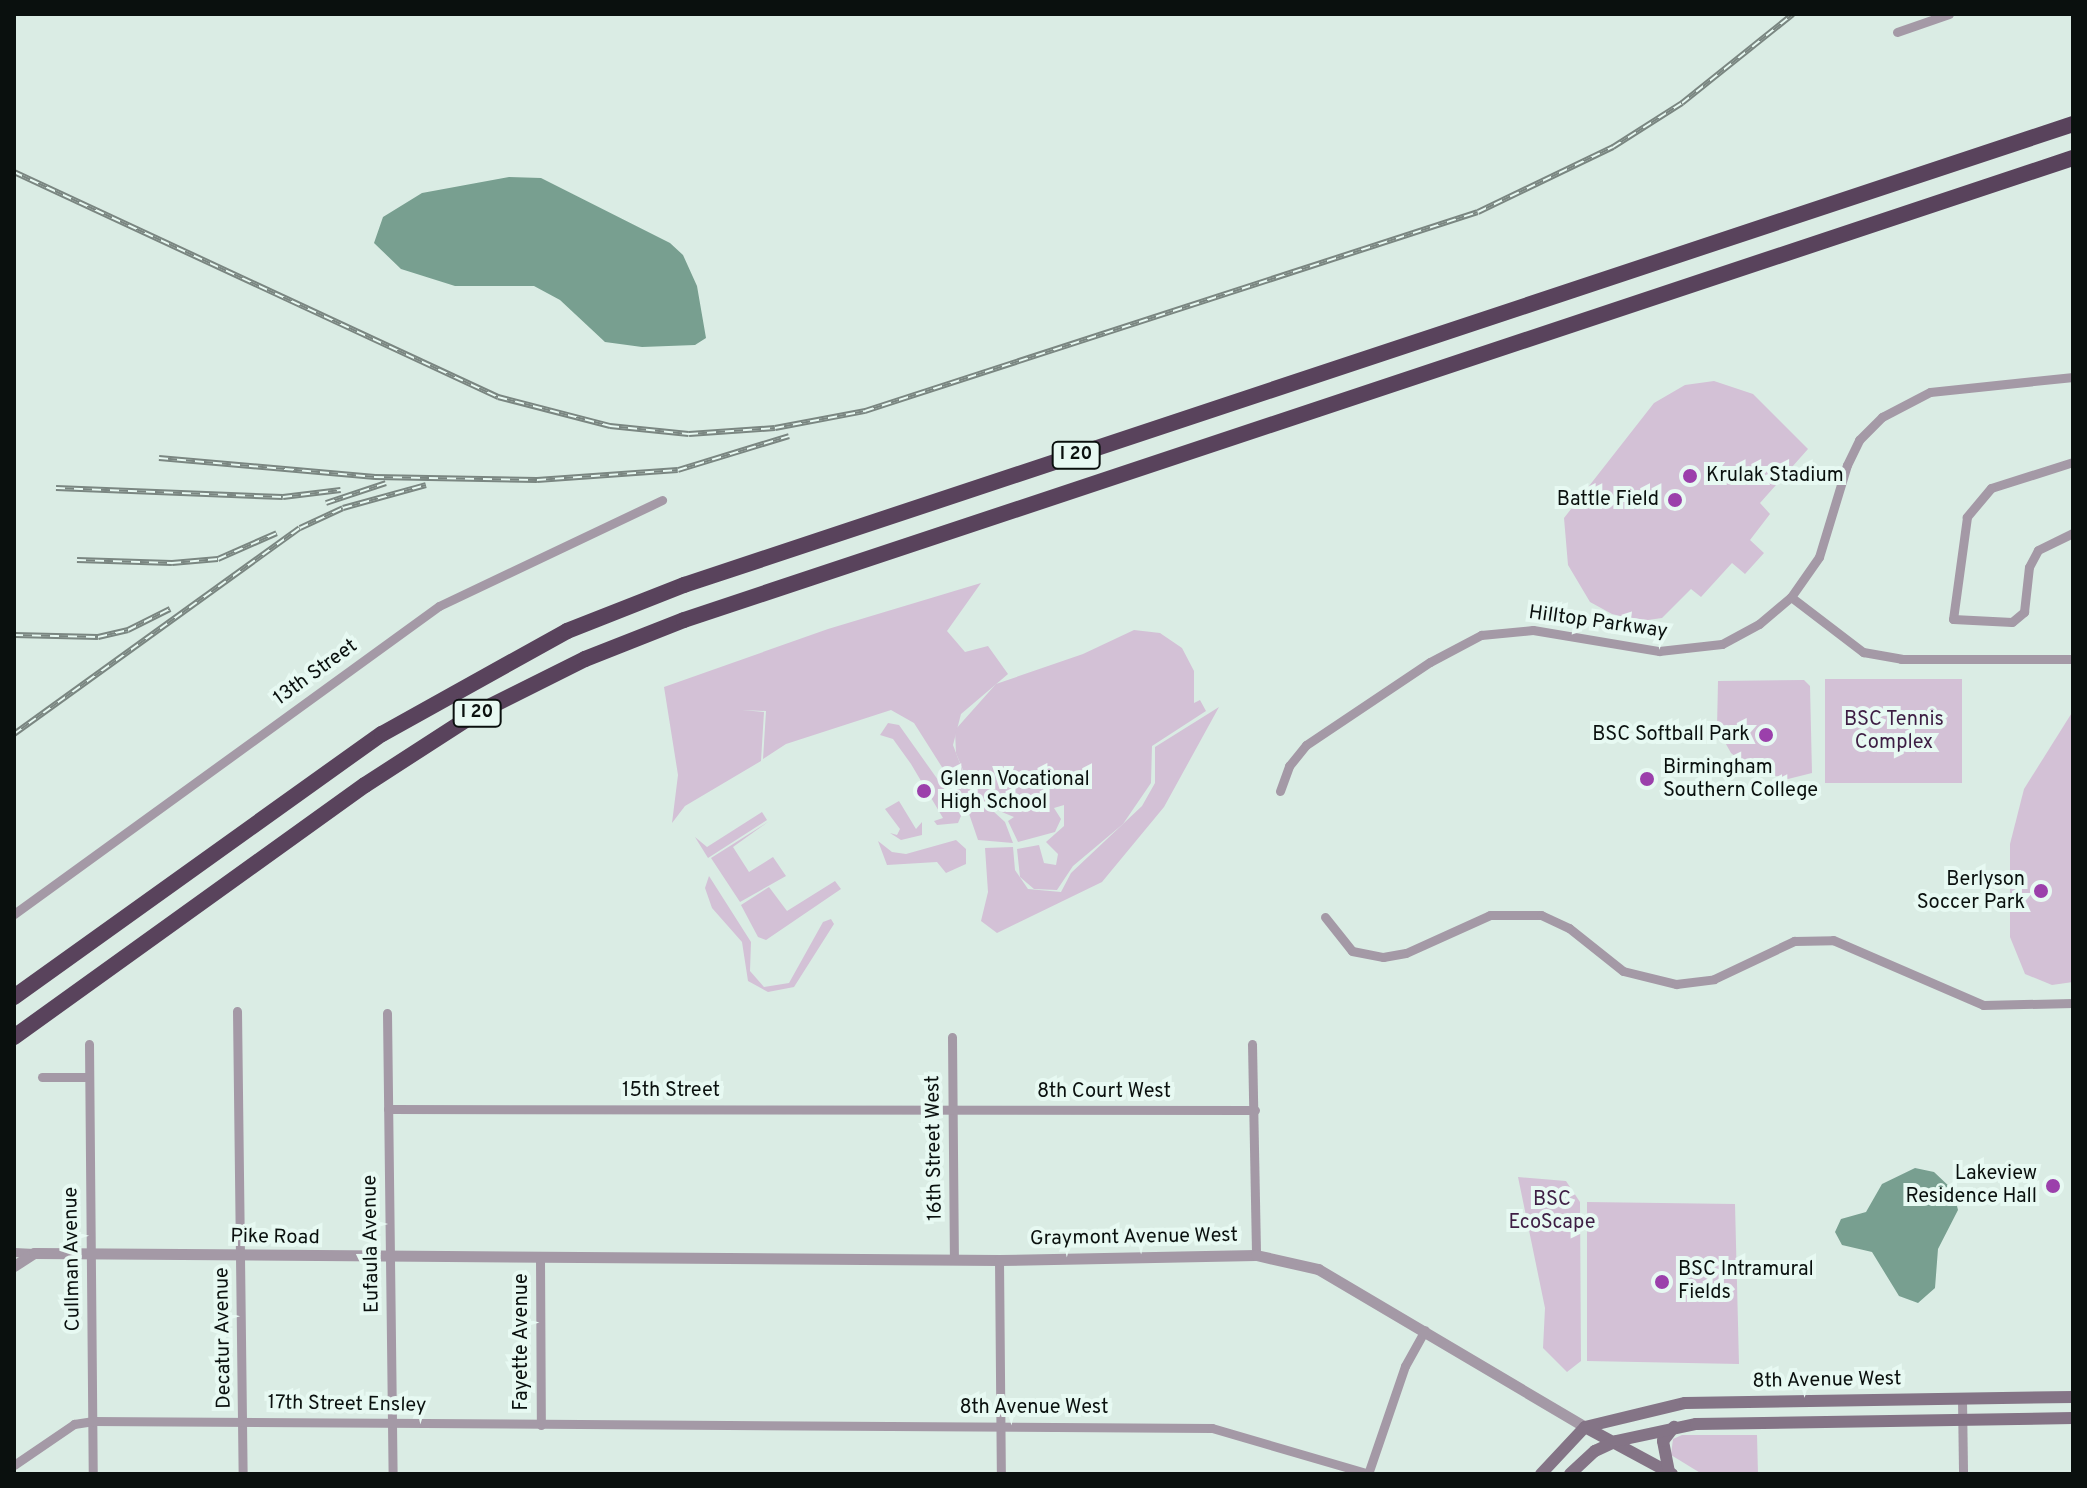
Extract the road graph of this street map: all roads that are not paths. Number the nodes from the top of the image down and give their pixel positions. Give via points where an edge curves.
1 (1949, 14) edge
2 (1897, 32) dead end
3 (2073, 124) edge
4 (2073, 158) edge
5 (2073, 377) edge
6 (2073, 462) edge
7 (662, 500) dead end
8 (2073, 533) edge
9 (1791, 597) junction
10 (2073, 659) edge
11 (1280, 791) dead end
12 (14, 914) edge
13 (1325, 917) dead end
14 (14, 997) edge
15 (2073, 1003) edge
16 (237, 1011) dead end
17 (387, 1013) dead end
18 (14, 1037) edge
19 (952, 1037) dead end
20 (89, 1044) dead end
21 (1252, 1044) dead end
22 (42, 1077) dead end
23 (88, 1077) junction
24 (388, 1109) junction
25 (953, 1110) junction
26 (1255, 1110) junction
27 (14, 1252) edge
28 (34, 1253) junction
29 (91, 1254) junction
30 (241, 1255) junction
31 (1256, 1255) junction
32 (389, 1257) junction
33 (540, 1258) junction
34 (954, 1260) junction
35 (999, 1260) junction
36 (14, 1266) edge
37 (1425, 1330) junction
38 (2073, 1397) edge
39 (1962, 1399) junction
40 (2073, 1418) edge
41 (1963, 1420) junction
42 (92, 1421) junction
43 (242, 1422) junction
44 (392, 1424) junction
45 (541, 1425) junction
46 (692, 1426) joint
47 (1585, 1427) junction
48 (1674, 1427) junction
49 (1001, 1428) junction
50 (1616, 1441) junction
51 (14, 1465) edge
52 (1671, 1473) edge
53 (93, 1474) edge
54 (243, 1474) edge
55 (393, 1474) edge
56 (1001, 1474) edge
57 (1368, 1474) edge
58 (1541, 1474) edge
59 (1570, 1474) edge
60 (1963, 1474) edge

1 - 2 street
3 - 14 highway, I 20 via 684,585 567,631 382,734
4 - 18 highway, I 20 via 684,620 585,659 473,715 365,785
5 - 9 street, Hilltop Parkway via 1930,392 1882,417 1859,440 1819,557
6 - 8 street via 1991,488 1967,517 1953,619 2012,622 2024,612 2029,567 2038,550
7 - 12 street, 13th Street via 439,606
9 - 10 street via 1863,652 1901,659
9 - 11 street, Hilltop Parkway via 1759,624 1697,651 1659,651 1533,630 1481,635 1430,662 1306,745 1289,766
13 - 15 street via 1352,951 1383,957 1406,953 1490,915 1521,913 1569,928 1623,971 1651,981 1714,979 1785,944 1833,940 1983,1005
16 - 30 street, Decatur Avenue
17 - 24 street, Eufaula Avenue
19 - 25 street, 16th Street West
20 - 23 street, Cullman Avenue
21 - 26 street
22 - 23 street
23 - 29 street, Cullman Avenue
24 - 25 street, 15th Street
24 - 32 street, Eufaula Avenue
25 - 26 street, 8th Court West
25 - 34 street, 16th Street West
26 - 31 street
27 - 28 street
28 - 29 street, Pike Road
28 - 36 street
29 - 30 street, Pike Road
29 - 42 street, Cullman Avenue
30 - 32 street, Pike Road
30 - 43 street, Decatur Avenue
31 - 35 street, Graymont Avenue West
31 - 37 street, Graymont Avenue West via 1318,1269
32 - 33 street, Pike Road
32 - 44 street, Eufaula Avenue
33 - 34 street, Graymont Avenue West
33 - 45 street, Fayette Avenue
34 - 35 street, Graymont Avenue West
35 - 49 street
37 - 47 street, Graymont Avenue West
37 - 57 street via 1405,1366
38 - 39 main road, 8th Avenue West
39 - 41 street
39 - 47 main road, 8th Avenue West via 1685,1403
40 - 41 main road, 8th Avenue West
41 - 48 main road, 8th Avenue West
41 - 60 street
42 - 43 street, 17th Street Ensley
42 - 51 street, 17th Street Ensley via 74,1424
42 - 53 street, Cullman Avenue
43 - 44 street, 17th Street Ensley
43 - 54 street, Decatur Avenue
44 - 45 street, 17th Street Ensley
44 - 55 street, Eufaula Avenue
45 - 46 street, 17th Street Ensley
46 - 49 street, 8th Avenue West
47 - 50 main road, Graymont Avenue West
47 - 58 main road
48 - 50 main road, 8th Avenue West
48 - 52 main road via 1662,1449
49 - 56 street
49 - 57 street, 8th Avenue West via 1212,1428
50 - 52 main road, Graymont Avenue West
50 - 59 main road, 8th Avenue West via 1595,1451

